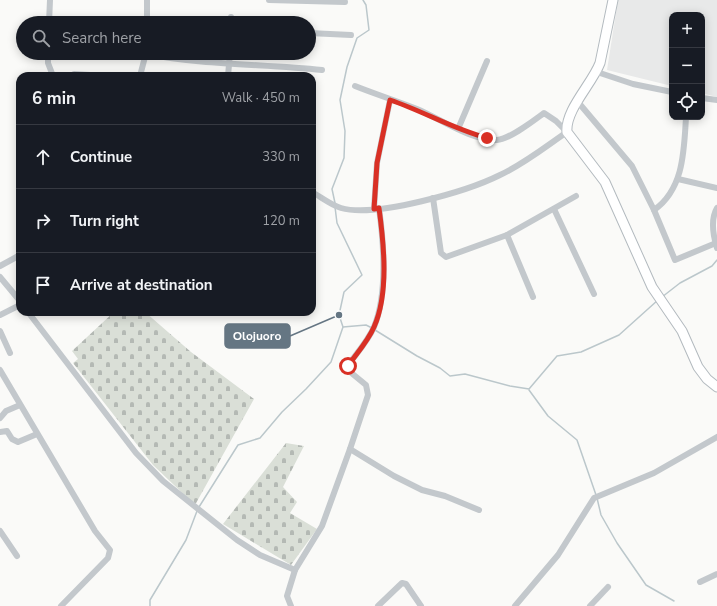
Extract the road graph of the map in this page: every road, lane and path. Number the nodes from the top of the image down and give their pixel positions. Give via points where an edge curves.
1 (50, 0) edge
2 (147, 0) edge
3 (269, 0) edge
4 (613, 0) edge
5 (345, 2) dead end
6 (49, 16) edge
7 (146, 16) edge
8 (316, 33) edge
9 (351, 35) dead end
10 (48, 60) edge
11 (144, 60) edge
12 (179, 60) edge
13 (230, 60) edge
14 (487, 61) dead end
15 (230, 65) junction
16 (322, 70) dead end
17 (51, 72) edge
18 (141, 72) edge
19 (229, 72) edge
20 (597, 72) junction
21 (355, 86) dead end
22 (669, 91) edge
23 (705, 98) edge
24 (390, 100) junction
25 (717, 100) edge
26 (578, 102) junction
27 (686, 120) edge
28 (458, 128) junction
29 (567, 132) junction
30 (678, 179) junction
31 (717, 188) edge
32 (316, 194) edge
33 (576, 196) dead end
34 (433, 198) junction
35 (717, 208) edge
36 (376, 209) junction
37 (554, 209) junction
38 (654, 210) junction
39 (508, 235) junction
40 (716, 245) edge
41 (16, 257) edge
42 (0, 266) edge
43 (0, 277) edge
44 (594, 294) dead end
45 (16, 296) edge
46 (533, 297) dead end
47 (16, 307) edge
48 (0, 315) edge
49 (31, 316) edge
50 (0, 331) edge
51 (10, 353) dead end
52 (0, 370) edge
53 (717, 387) edge
54 (20, 405) junction
55 (0, 418) edge
56 (0, 431) edge
57 (37, 434) junction
58 (717, 437) edge
59 (350, 449) junction
60 (479, 510) dead end
61 (0, 531) edge
62 (17, 556) dead end
63 (295, 570) junction
64 (717, 574) edge
65 (700, 582) dead end
66 (608, 587) dead end
67 (61, 606) edge
68 (291, 606) edge
69 (378, 606) edge
70 (421, 606) edge
71 (515, 606) edge
72 (590, 606) edge

1 - 6 street
2 - 7 street
3 - 5 street
4 - 20 street via 604,52
8 - 9 street
10 - 17 street
11 - 18 street
12 - 15 street
13 - 15 street
14 - 28 street
15 - 16 street via 262,64
15 - 19 street
20 - 22 street via 633,84
20 - 26 street
21 - 24 street
23 - 25 street
24 - 28 street
24 - 36 street via 377,163
26 - 29 street via 568,119
26 - 38 street via 629,160
27 - 30 street
28 - 29 street via 473,135 497,140 505,138 544,113
29 - 34 street via 502,175
29 - 53 street via 605,182 659,299 682,332 698,367
30 - 31 street
30 - 38 street via 669,197
32 - 36 street via 340,208
33 - 37 street
34 - 36 street
34 - 39 street via 442,256 451,257
35 - 40 street via 713,218
36 - 59 street via 382,243 380,310 371,333 348,366 368,388
37 - 39 street
37 - 44 street
38 - 40 street via 675,260
39 - 46 street
41 - 42 street
43 - 45 street
47 - 48 street
49 - 63 street via 136,453 163,481 205,516 260,555
50 - 51 street
52 - 54 street
54 - 55 street via 6,411
54 - 57 street
56 - 57 street via 7,431 12,439 18,442
57 - 67 street via 95,531 110,550 108,558
58 - 71 street via 654,473 597,496 558,555
59 - 60 street via 422,490
59 - 63 street via 322,526
61 - 62 street
63 - 68 street via 287,596
64 - 65 street
66 - 72 street
69 - 70 street via 402,583 406,584

